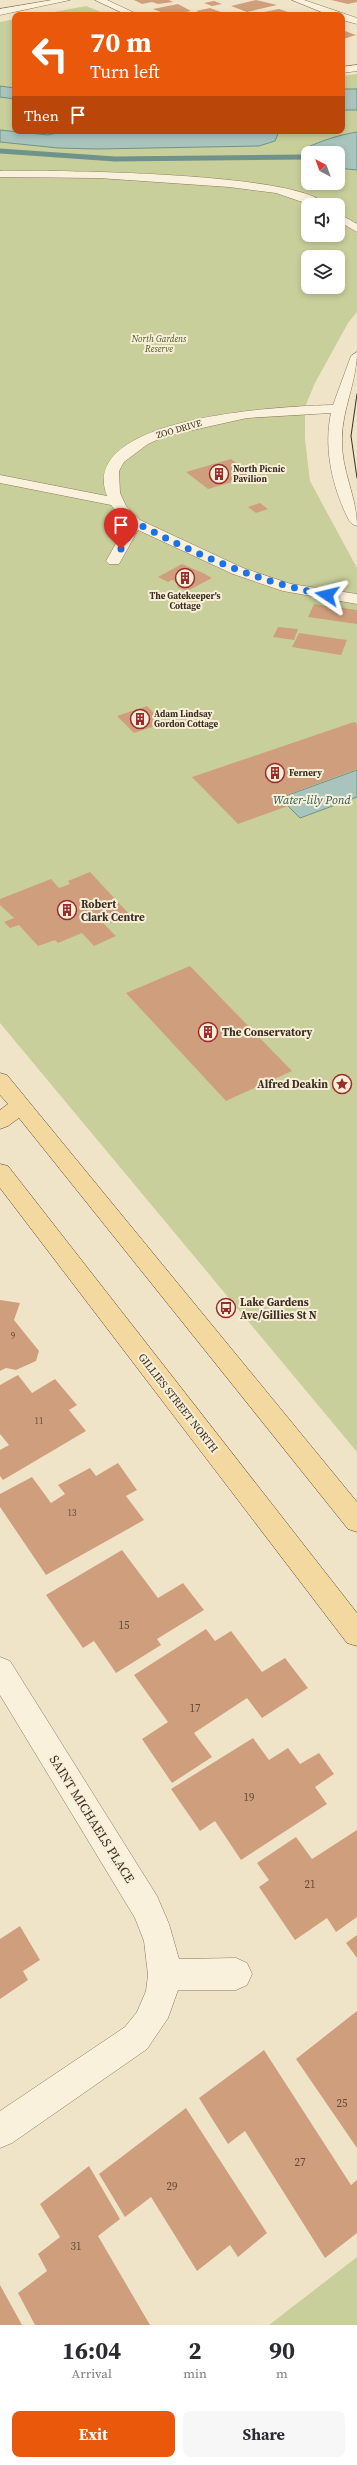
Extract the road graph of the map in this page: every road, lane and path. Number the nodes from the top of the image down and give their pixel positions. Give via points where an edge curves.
1 (66, 0) edge
2 (99, 0) edge
3 (296, 0) edge
4 (0, 12) edge
5 (128, 12) edge
6 (329, 12) edge
7 (345, 18) edge
8 (357, 21) edge
9 (357, 68) edge
10 (345, 70) edge
11 (0, 174) edge
12 (304, 198) edge
13 (345, 221) edge
14 (357, 229) edge
15 (357, 356) edge
16 (337, 409) junction
17 (0, 480) edge
18 (115, 502) junction
19 (357, 522) edge
20 (136, 523) junction
21 (114, 561) dead end
22 (357, 599) edge
23 (0, 1080) edge
24 (10, 1108) edge
25 (0, 1121) edge
26 (0, 1172) edge
27 (357, 1521) edge
28 (357, 1634) edge
29 (0, 1670) edge
30 (236, 1974) dead end
31 (164, 1975) junction
32 (0, 2131) edge

1 - 4 street
2 - 5 street
3 - 6 street
7 - 8 street
9 - 10 street
11 - 12 street via 110,175 245,185 288,191
13 - 14 street
15 - 16 street via 343,387
16 - 18 street, ZOO DRIVE via 289,410 236,416 182,427 152,437 115,463 112,471
16 - 19 street via 337,471
17 - 18 street
18 - 20 street via 122,512
20 - 21 street
20 - 22 street via 251,576 305,591
23 - 24 main road
24 - 25 main road
24 - 27 main road
26 - 28 main road, GILLIES STREET NORTH
29 - 31 street, SAINT MICHAELS PLACE via 146,1907 159,1934
30 - 31 street
31 - 32 street, SAINT MICHAELS PLACE via 155,2014 136,2038

